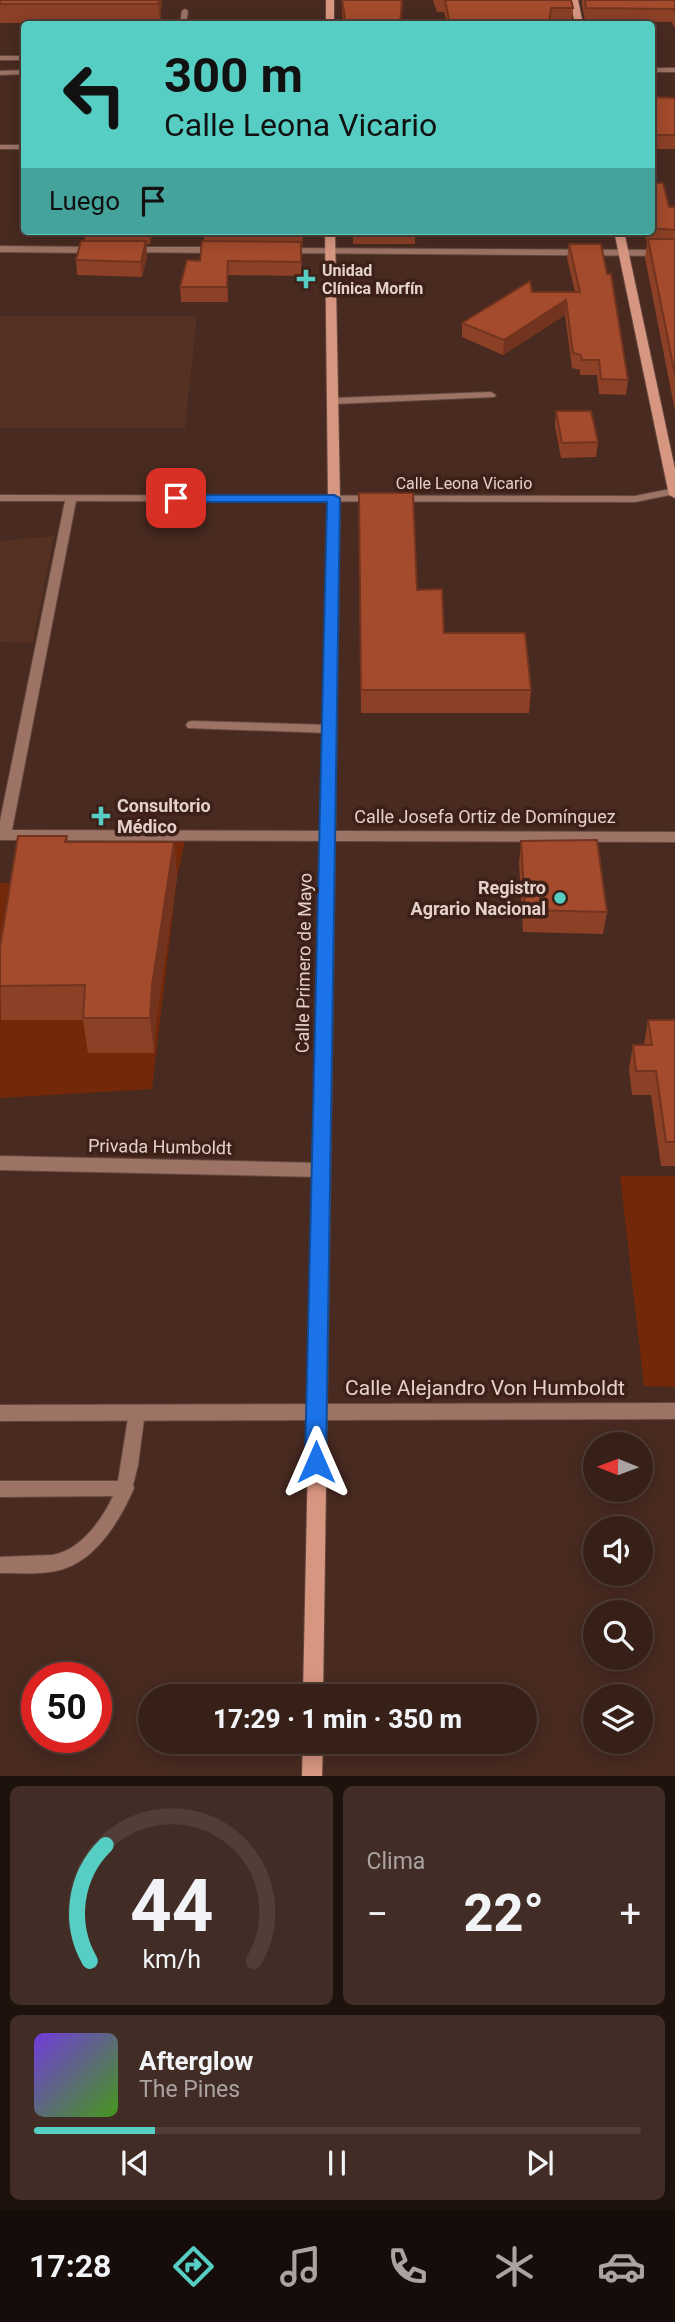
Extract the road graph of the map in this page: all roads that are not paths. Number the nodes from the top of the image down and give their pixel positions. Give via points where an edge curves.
1 (330, 0) edge
2 (574, 0) edge
3 (185, 11) dead end
4 (183, 21) edge
5 (330, 21) edge
6 (578, 21) edge
7 (0, 58) edge
8 (21, 58) edge
9 (655, 70) edge
10 (675, 70) edge
11 (21, 72) edge
12 (0, 73) edge
13 (0, 147) edge
14 (21, 147) edge
15 (330, 235) edge
16 (620, 235) edge
17 (0, 249) edge
18 (234, 250) edge
19 (275, 251) edge
20 (330, 251) junction
21 (624, 253) junction
22 (675, 253) edge
23 (491, 395) dead end
24 (334, 401) junction
25 (675, 492) edge
26 (0, 498) edge
27 (71, 498) junction
28 (334, 498) junction
29 (192, 725) dead end
30 (329, 729) junction
31 (2, 835) edge
32 (327, 836) junction
33 (675, 837) edge
34 (0, 1163) edge
35 (320, 1170) junction
36 (316, 1410) junction
37 (675, 1411) edge
38 (137, 1412) junction
39 (0, 1413) edge
40 (126, 1488) junction
41 (0, 1489) edge
42 (0, 1565) edge
43 (313, 1684) edge
44 (313, 1754) edge
45 (313, 1776) edge

1 - 5 main road
2 - 6 main road
3 - 4 lane
7 - 8 lane
9 - 10 street
11 - 12 street
13 - 14 lane
15 - 20 main road, Calle Primero de Mayo
16 - 21 main road
17 - 18 street
19 - 20 street
20 - 21 street
20 - 24 main road, Calle Primero de Mayo
21 - 22 street
21 - 25 main road
23 - 24 lane
24 - 28 main road, Calle Primero de Mayo
25 - 28 street, Calle Leona Vicario via 635,499
26 - 27 street, Calle Leona Vicario
27 - 28 street, Calle Leona Vicario
27 - 31 street
28 - 30 main road, Calle Primero de Mayo
29 - 30 lane
30 - 32 main road, Calle Primero de Mayo
31 - 32 street, Calle Josefa Ortiz de Domínguez
32 - 33 street, Calle Josefa Ortiz de Domínguez
32 - 35 main road, Calle Primero de Mayo
34 - 35 street, Privada Humboldt
35 - 36 main road, Calle Primero de Mayo
36 - 37 street, Calle Alejandro Von Humboldt
36 - 38 street, Calle Alejandro Von Humboldt
36 - 43 main road, Calle Primero de Mayo
38 - 39 street, Calle Alejandro Von Humboldt
38 - 40 lane
40 - 41 lane
40 - 42 lane via 102,1532 83,1549 62,1561
44 - 45 main road

